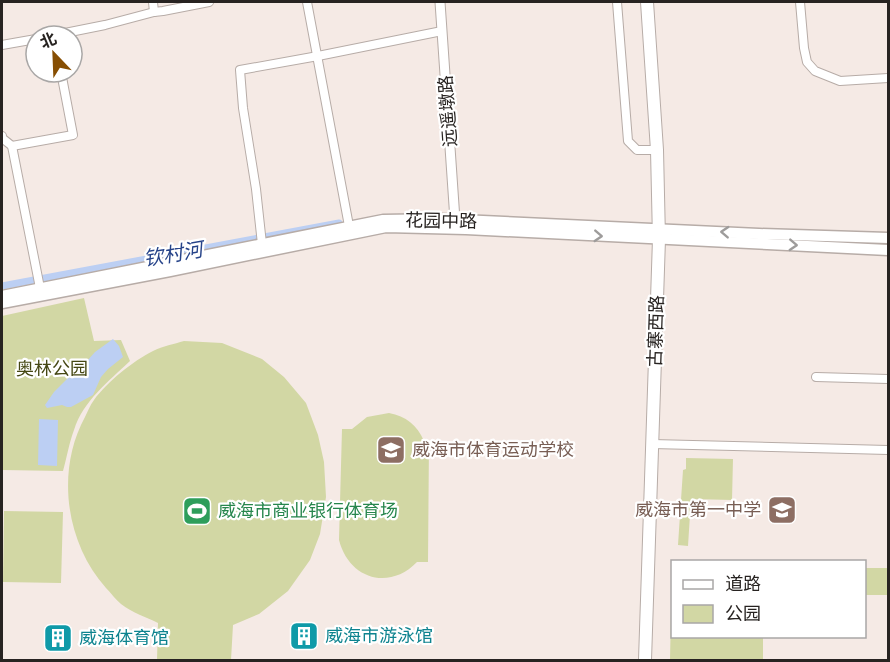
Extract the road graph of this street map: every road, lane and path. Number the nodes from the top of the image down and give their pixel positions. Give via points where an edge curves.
1 (153, 2) edge
2 (209, 2) edge
3 (307, 2) edge
4 (440, 2) edge
5 (616, 2) edge
6 (647, 2) edge
7 (800, 2) edge
8 (154, 12) junction
9 (84, 29) edge
10 (442, 31) junction
11 (24, 41) edge
12 (2, 45) edge
13 (318, 56) junction
14 (888, 78) edge
15 (63, 84) edge
16 (2, 136) edge
17 (12, 146) junction
18 (657, 150) junction
19 (454, 220) junction
20 (349, 226) junction
21 (659, 234) junction
22 (888, 238) edge
23 (262, 240) junction
24 (888, 250) edge
25 (39, 286) junction
26 (2, 296) edge
27 (2, 303) edge
28 (816, 376) dead end
29 (888, 379) edge
30 (652, 444) junction
31 (888, 450) edge
32 (645, 660) edge

1 - 8 street
2 - 8 street
3 - 13 street
4 - 10 street, 远遥墩路
5 - 18 street via 628,141 637,150
6 - 18 main road, 古寨西路
7 - 14 street via 807,62 815,71 840,81
8 - 9 street
10 - 13 street
10 - 19 street, 远遥墩路
11 - 12 street
13 - 20 street
13 - 23 street via 240,70
15 - 17 street via 73,135
16 - 17 street
17 - 25 street
18 - 21 main road, 古寨西路
19 - 20 main road, 花园中路 via 383,220
19 - 21 main road, 花园中路
20 - 23 main road, 花园中路
22 -> 21 main road, 花园中路
21 -> 24 main road
27 -> 21 main road via 386,227
21 - 30 main road, 古寨西路
23 - 25 main road, 花园中路
25 - 26 main road, 花园中路
28 - 29 street
30 - 31 street
30 - 32 main road, 古寨西路

